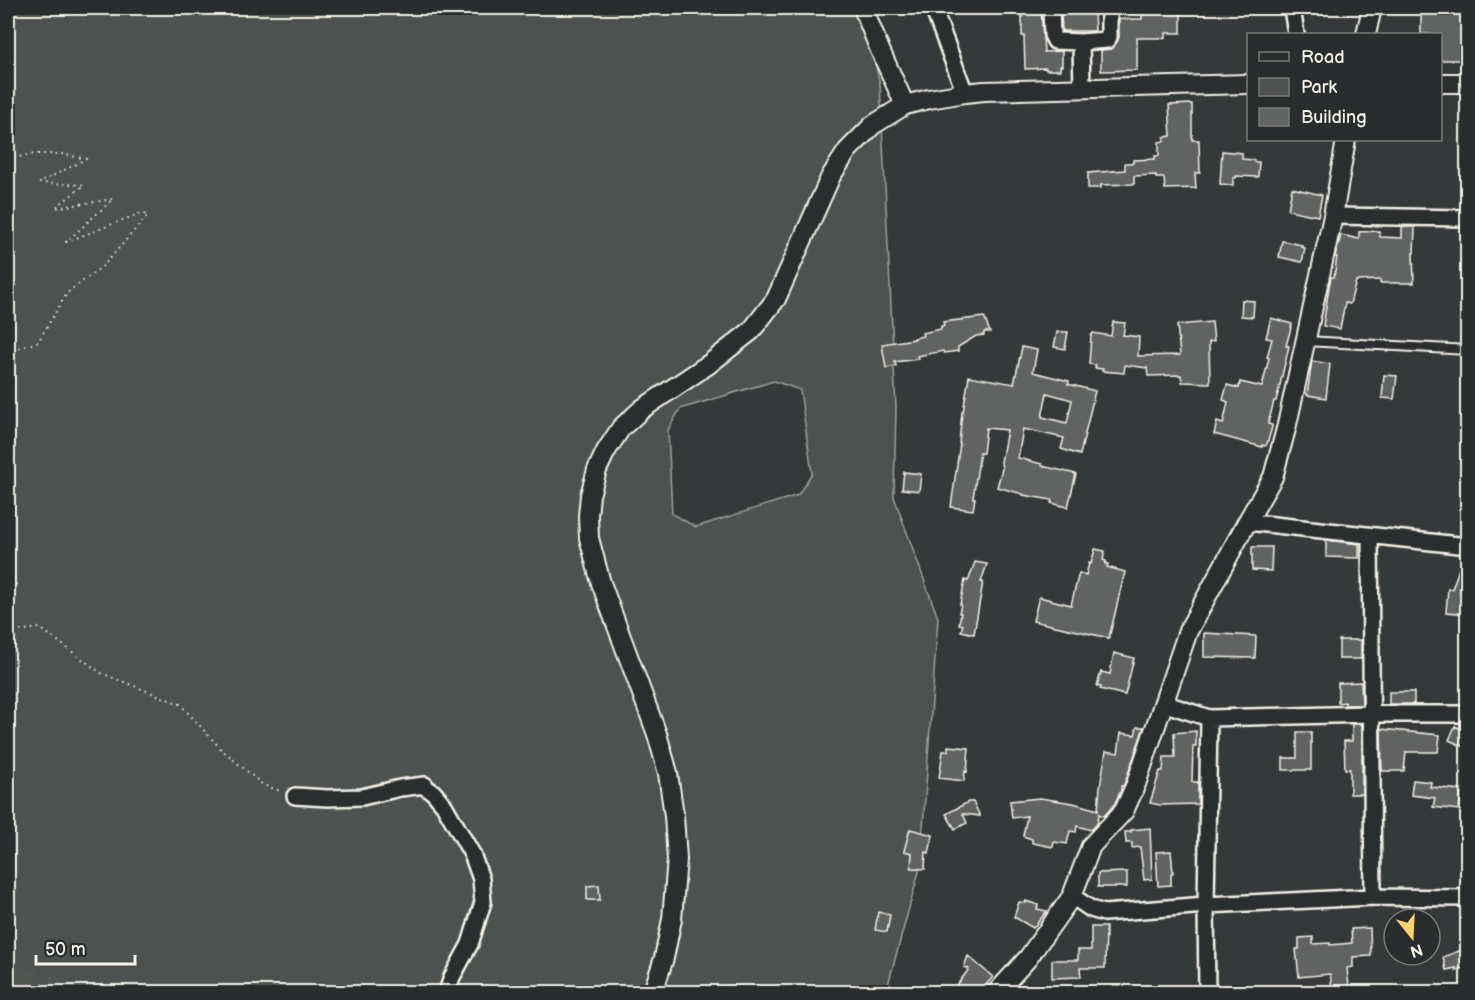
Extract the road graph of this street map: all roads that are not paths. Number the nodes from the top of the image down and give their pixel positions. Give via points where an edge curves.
1 (863, 8) edge
2 (933, 8) edge
3 (1051, 8) edge
4 (1109, 8) edge
5 (1292, 8) edge
6 (1372, 8) edge
7 (1296, 33) edge
8 (1366, 33) edge
9 (1081, 42) junction
10 (1442, 83) edge
11 (1467, 83) edge
12 (1247, 84) edge
13 (1082, 89) junction
14 (965, 93) junction
15 (905, 105) junction
16 (1346, 141) edge
17 (1333, 216) junction
18 (1467, 218) edge
19 (1306, 341) junction
20 (1467, 350) edge
21 (1247, 522) junction
22 (1370, 536) junction
23 (1467, 546) edge
24 (1163, 703) junction
25 (1372, 714) junction
26 (1467, 714) edge
27 (1209, 718) junction
28 (295, 796) road end
29 (1072, 896) junction
30 (1373, 897) junction
31 (1467, 898) edge
32 (1206, 905) junction
33 (447, 993) edge
34 (653, 993) edge
35 (997, 993) edge
36 (1207, 993) edge

1 - 15 street
2 - 14 street
3 - 9 street via 1055,41
4 - 9 street via 1107,40
5 - 7 street
6 - 8 street
9 - 13 street
10 - 11 street
12 - 13 street
13 - 14 street
14 - 15 street
15 - 34 street via 873,125 848,150 831,176 776,299 751,331 642,409 621,428 597,470 588,516 594,562 657,734 674,816 677,860 672,919
16 - 17 street
17 - 18 street
17 - 19 street
19 - 20 lane
19 - 21 street via 1273,477
21 - 22 street
21 - 24 street via 1188,631
22 - 23 street
22 - 25 street
24 - 27 street
24 - 29 street via 1124,811 1091,846
25 - 26 street
25 - 27 street
25 - 30 street
27 - 32 street
28 - 33 street via 362,796 424,785 444,805 472,854 481,879 483,902 470,944
29 - 32 street via 1104,913
29 - 35 street via 1028,958
30 - 31 street
30 - 32 street
32 - 36 street

